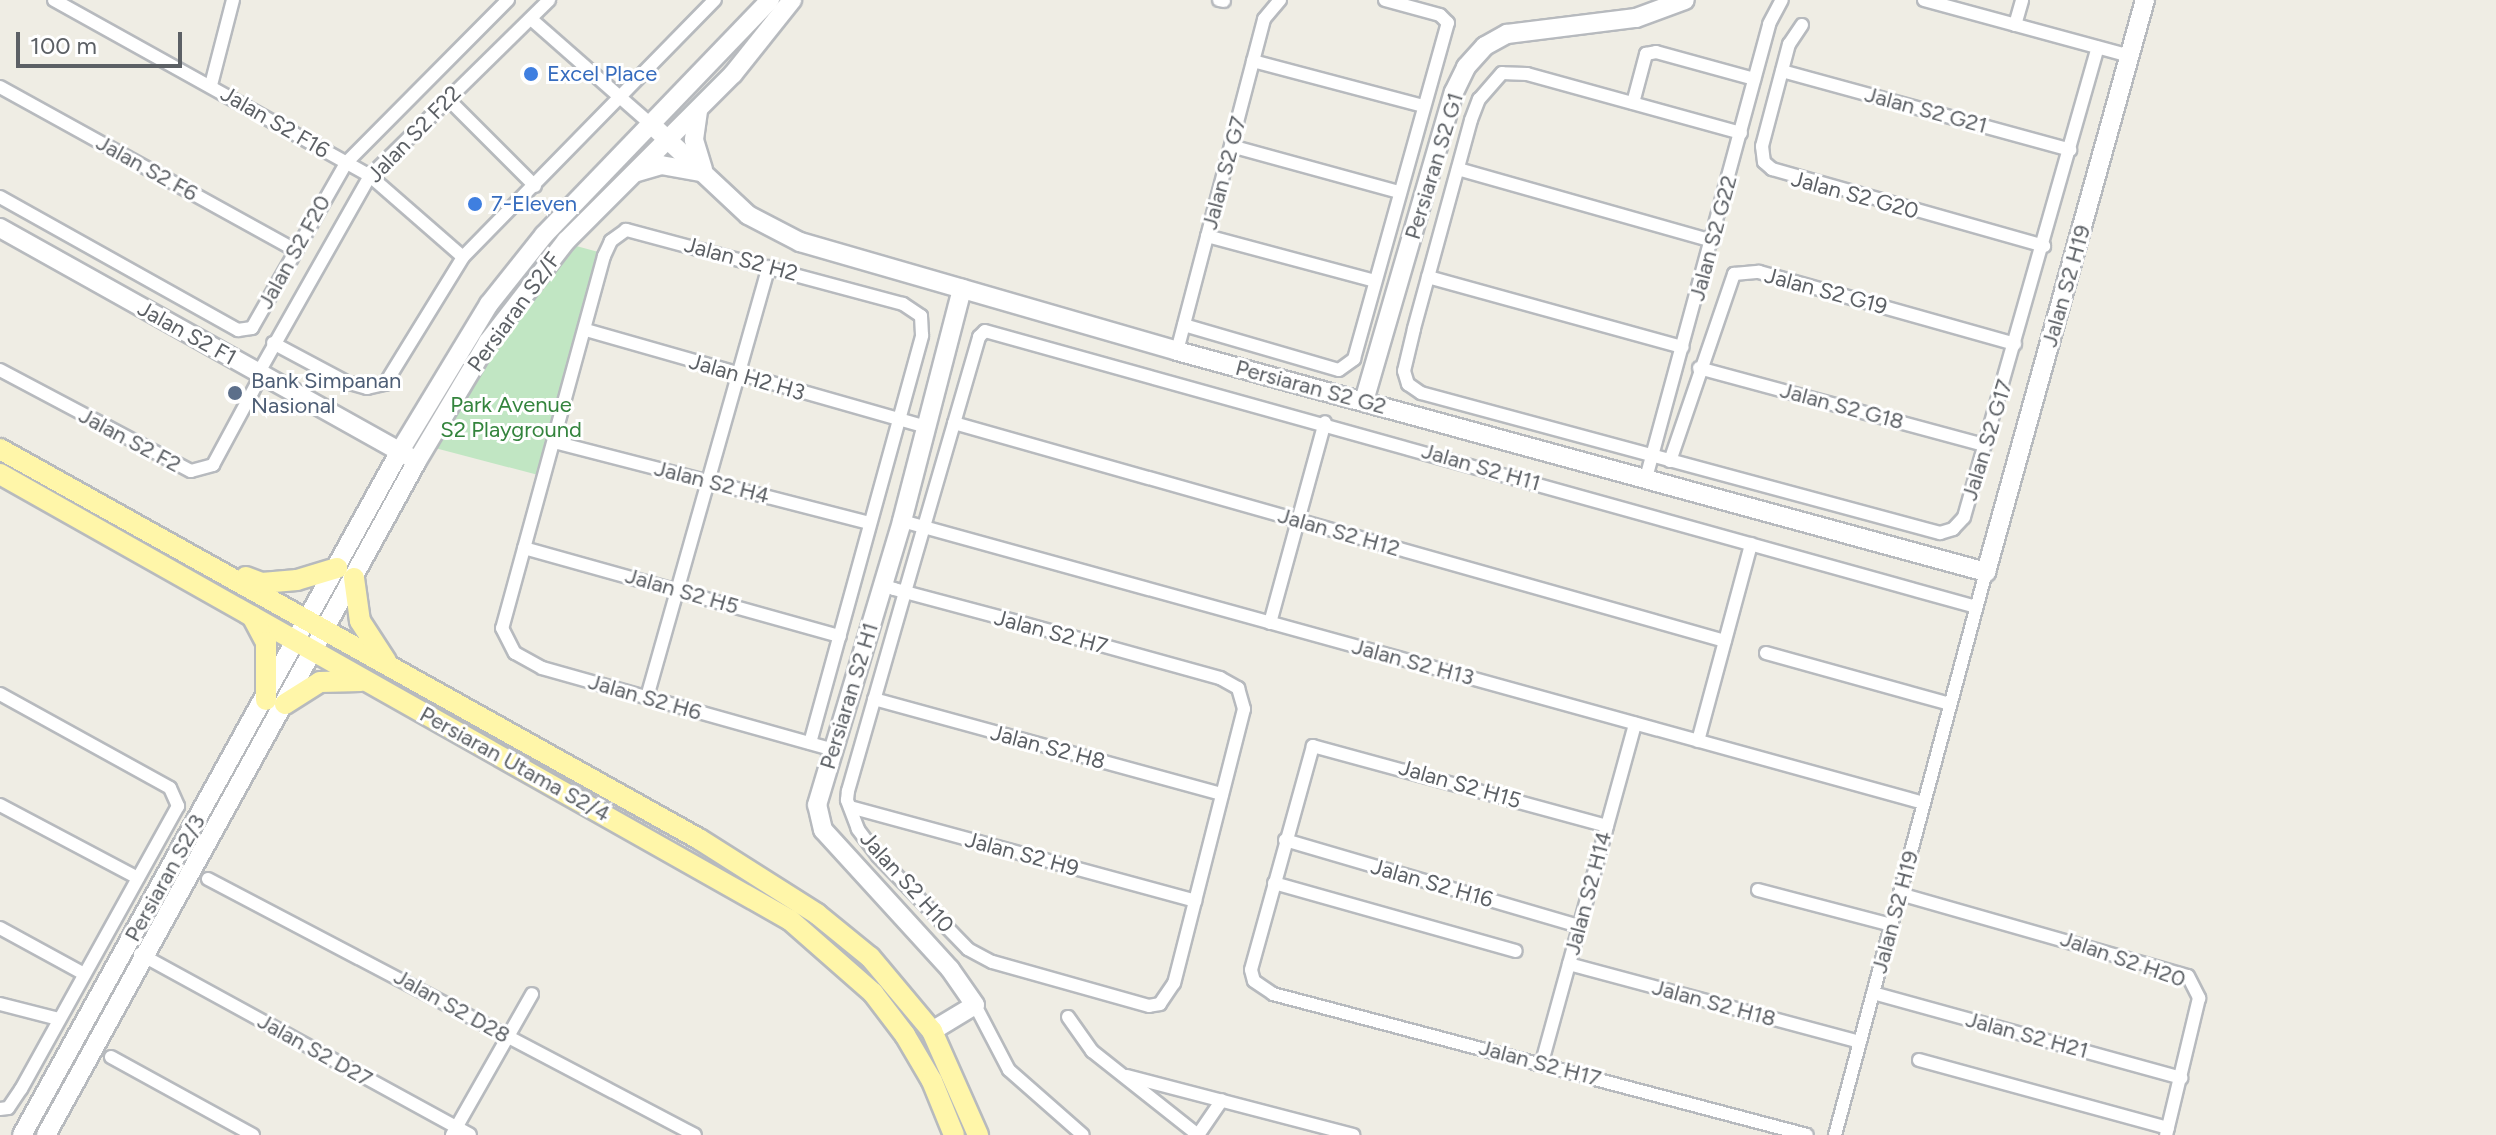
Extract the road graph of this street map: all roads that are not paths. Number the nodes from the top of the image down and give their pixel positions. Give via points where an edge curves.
1 (54, 0) edge
2 (233, 0) edge
3 (508, 0) edge
4 (549, 0) edge
5 (715, 0) edge
6 (770, 0) edge
7 (792, 0) edge
8 (1280, 0) edge
9 (1385, 0) edge
10 (1685, 0) edge
11 (1782, 0) edge
12 (1924, 0) edge
13 (2022, 0) edge
14 (2145, 0) edge
15 (531, 19) junction
16 (1802, 25) dead end
17 (2015, 25) junction
18 (2098, 48) junction
19 (2130, 56) junction
20 (1253, 61) junction
21 (1782, 71) junction
22 (1754, 79) junction
23 (211, 85) junction
24 (0, 87) edge
25 (448, 99) junction
26 (621, 101) junction
27 (1633, 103) junction
28 (1423, 106) junction
29 (698, 111) junction
30 (653, 126) junction
31 (1741, 133) junction
32 (668, 139) junction
33 (1231, 146) junction
34 (2070, 150) junction
35 (346, 163) junction
36 (1458, 169) junction
37 (635, 173) junction
38 (704, 173) junction
39 (370, 176) junction
40 (535, 186) junction
41 (1399, 192) junction
42 (0, 197) edge
43 (0, 228) edge
44 (1207, 236) junction
45 (1713, 241) junction
46 (2044, 246) junction
47 (294, 249) junction
48 (463, 257) junction
49 (769, 267) junction
50 (1428, 277) junction
51 (1375, 281) junction
52 (962, 289) junction
53 (1184, 325) junction
54 (586, 330) junction
55 (985, 331) joint
56 (273, 343) junction
57 (2015, 344) junction
58 (1683, 347) junction
59 (1177, 351) junction
60 (1699, 368) junction
61 (0, 370) edge
62 (260, 373) junction
63 (739, 375) junction
64 (1364, 401) junction
65 (1325, 422) junction
66 (911, 423) junction
67 (954, 423) junction
68 (554, 442) junction
69 (1985, 445) junction
70 (0, 449) edge
71 (400, 451) junction
72 (1654, 456) junction
73 (417, 461) junction
74 (1670, 461) junction
75 (0, 474) edge
76 (1646, 478) junction
77 (710, 481) junction
78 (1298, 520) junction
79 (902, 521) junction
80 (869, 523) junction
81 (924, 527) junction
82 (1751, 544) junction
83 (524, 548) junction
84 (216, 566) junction
85 (1986, 572) junction
86 (345, 573) junction
87 (883, 585) junction
88 (679, 589) junction
89 (905, 592) junction
90 (1978, 601) junction
91 (251, 614) junction
92 (308, 621) junction
93 (1270, 623) junction
94 (326, 631) junction
95 (840, 636) junction
96 (1725, 641) junction
97 (306, 646) junction
98 (1766, 653) dead end
99 (391, 667) junction
100 (1220, 678) joint
101 (369, 681) junction
102 (0, 694) edge
103 (647, 697) junction
104 (874, 699) junction
105 (276, 702) junction
106 (1950, 704) junction
107 (1635, 724) junction
108 (1698, 741) junction
109 (810, 743) junction
110 (833, 750) junction
111 (1222, 794) junction
112 (1924, 803) junction
113 (0, 805) edge
114 (850, 807) junction
115 (1607, 826) junction
116 (1285, 840) junction
117 (138, 878) junction
118 (208, 879) dead end
119 (1274, 883) junction
120 (1758, 890) dead end
121 (1900, 894) junction
122 (1195, 901) junction
123 (1891, 925) junction
124 (1579, 926) junction
125 (0, 928) edge
126 (135, 951) junction
127 (1516, 951) dead end
128 (1569, 964) junction
129 (84, 974) junction
130 (1873, 993) junction
131 (532, 994) dead end
132 (0, 1004) edge
133 (975, 1005) junction
134 (1068, 1017) dead end
135 (59, 1019) junction
136 (932, 1031) junction
137 (508, 1036) junction
138 (1860, 1042) junction
139 (111, 1057) dead end
140 (1919, 1060) dead end
141 (1542, 1062) junction
142 (1127, 1076) junction
143 (2181, 1078) junction
144 (1222, 1100) junction
145 (0, 1109) edge
146 (454, 1131) edge
147 (2167, 1131) edge
148 (22, 1135) edge
149 (46, 1135) edge
150 (253, 1135) edge
151 (470, 1135) edge
152 (695, 1135) edge
153 (954, 1135) edge
154 (978, 1135) edge
155 (1083, 1135) edge
156 (1198, 1135) edge
157 (1353, 1135) edge
158 (1807, 1135) edge
159 (1835, 1135) edge

1 - 23 street, Jalan S2 F16
2 - 23 street
3 - 35 street, Jalan S2 F20
4 - 15 street, Jalan S2 F22
5 - 26 street
6 - 30 street, Persiaran S2/F
7 - 29 street, Persiaran S2/F
8 - 20 street, Jalan S2 G7 via 1264,19
9 - 28 street via 1440,15 1448,23
10 - 64 street, Persiaran S2 G1 via 1636,18 1507,34 1485,46 1466,67 1454,92
11 - 22 street, Jalan S2 G22 via 1769,24
12 - 17 street
13 - 17 street
14 - 19 street, Jalan S2 H19
15 - 25 street, Jalan S2 F22
15 - 26 street
16 - 21 street, Jalan S2 G20 via 1789,44
17 - 18 street
18 - 19 street
18 - 34 street, Jalan S2 G17
19 - 85 street, Jalan S2 H19
20 - 28 street
20 - 33 street, Jalan S2 G7
21 - 34 street, Jalan S2 G21
21 - 46 street, Jalan S2 G20 via 1762,146 1764,162 1772,169
22 - 27 street via 1656,52 1646,54
22 - 31 street, Jalan S2 G22
23 - 35 street, Jalan S2 F16
24 - 47 street, Jalan S2 F6
25 - 39 street, Jalan S2 F22
25 - 40 street
26 - 30 street
26 - 40 street
27 - 31 street
27 - 36 street via 1527,74 1502,73 1479,99
28 - 41 street
29 - 32 street, Persiaran S2/F
29 - 38 street via 694,140
30 - 32 street, Persiaran S2 G2
30 - 71 street, Persiaran S2/F via 544,235 489,304
31 - 45 street, Jalan S2 G22
32 - 37 street, Persiaran S2/F
32 - 38 street, Persiaran S2 G2
33 - 41 street
33 - 44 street, Jalan S2 G7
34 - 46 street, Jalan S2 G17
35 - 39 street, Jalan S2 F16
35 - 47 street, Jalan S2 F20
36 - 45 street
36 - 50 street
37 - 38 street via 661,165
37 - 73 street, Persiaran S2/F via 534,278
38 - 52 street, Persiaran S2 G2 via 748,215 786,235
39 - 48 street, Jalan S2 F16
39 - 56 street, Jalan S2 F22
40 - 48 street
41 - 51 street
42 - 47 street, Jalan S2 F20 via 238,330 252,328
43 - 62 street, Jalan S2 F1
44 - 51 street
44 - 53 street, Jalan S2 G7
45 - 58 street, Jalan S2 G22
46 - 57 street, Jalan S2 G17
48 - 56 street via 385,384 367,388 346,382
49 - 54 street, Jalan S2 H2 via 626,230 611,241 604,256
49 - 63 street
49 - 66 street, Jalan S2 H2 via 889,300 921,316
50 - 58 street
50 - 72 street, Jalan S2 G17 via 1404,371 1408,384 1421,393
51 - 53 street via 1354,359 1339,370
52 - 59 street, Persiaran S2 G2
52 - 66 street, Persiaran S2 H1
53 - 59 street, Jalan S2 G7
54 - 63 street, Jalan H2 H3
54 - 68 street
55 - 65 street, Jalan S2 H11
55 - 67 street, Jalan S2 H10
56 - 62 street, Jalan S2 F22
57 - 60 street, Jalan S2 G19 via 1744,271 1734,274 1727,286
57 - 69 street, Jalan S2 G17
58 - 72 street, Jalan S2 G22
59 - 64 street, Persiaran S2 G2
60 - 69 street, Jalan S2 G18
60 - 74 street, Jalan S2 G19
61 - 62 street, Jalan S2 F2 via 191,471 213,465
62 - 71 street, Jalan S2 F1
63 - 66 street, Jalan H2 H3
63 - 77 street
64 - 76 street, Persiaran S2 G2
65 - 78 street
65 - 82 street, Jalan S2 H11
66 - 79 street, Persiaran S2 H1
66 - 80 street
67 - 78 street, Jalan S2 H12
67 - 81 street, Jalan S2 H10
68 - 77 street, Jalan S2 H4
68 - 83 street
69 - 74 street, Jalan S2 G17 via 1964,517 1940,533
70 - 84 main road
71 - 73 street, Jalan S2 F1
71 - 86 street, Persiaran S2/F
72 - 74 street, Jalan S2 G17
72 - 76 street, Jalan S2 G22
73 - 86 street, Persiaran S2/F
75 - 91 main road, Persiaran Utama S2/4
76 - 85 street, Persiaran S2 G2
77 - 80 street, Jalan S2 H4
77 - 88 street
78 - 93 street
78 - 96 street, Jalan S2 H12
79 - 81 street, Jalan S2 H13
79 - 87 street, Persiaran S2 H1
80 - 95 street
81 - 89 street, Jalan S2 H10
81 - 93 street, Jalan S2 H13
82 - 90 street, Jalan S2 H11
82 - 96 street
83 - 88 street, Jalan S2 H5
83 - 103 street, Jalan S2 H6 via 506,598 502,628 515,653 542,668
84 - 86 main road via 262,583
84 - 92 main road
85 - 90 street, Jalan S2 H19
86 - 92 street, Persiaran S2/F
86 - 94 street, Persiaran S2/F
86 - 99 main road via 360,621
87 - 89 street, Jalan S2 H7
87 - 110 street, Persiaran S2 H1
88 - 95 street, Jalan S2 H5
88 - 103 street
89 - 100 street, Jalan S2 H7
89 - 104 street, Jalan S2 H10
90 - 106 street, Jalan S2 H19
91 - 97 main road, Persiaran Utama S2/4
91 - 105 main road via 266,642
92 - 94 main road
92 - 97 street
93 - 107 street, Jalan S2 H13
94 - 97 street, Persiaran S2/F
94 - 99 main road
95 - 109 street
96 - 108 street
97 - 101 main road, Persiaran Utama S2/4
97 - 105 street
98 - 106 street
99 - 136 main road via 699,839 817,914 870,957
100 - 111 street, Jalan S2 H10 via 1238,688 1244,709
101 - 105 main road via 320,682
101 - 153 main road, Persiaran Utama S2/4 via 705,868 814,938 873,993 905,1035 932,1081
102 - 117 street via 176,795 178,806
103 - 109 street, Jalan S2 H6
104 - 111 street, Jalan S2 H8
104 - 114 street, Jalan S2 H10 via 848,791
105 - 126 street
106 - 112 street, Jalan S2 H19
107 - 108 street, Jalan S2 H13
107 - 115 street, Jalan S2 H14
108 - 112 street, Jalan S2 H13
109 - 110 street, Jalan S2 H6
110 - 133 street, Persiaran S2 H1 via 817,805 823,830 950,969
111 - 122 street, Jalan S2 H10
112 - 121 street, Jalan S2 H19
113 - 117 street
114 - 122 street, Jalan S2 H9
114 - 122 street, Jalan S2 H10 via 878,856 968,949 992,962 1126,1001 1149,1006 1169,996
115 - 116 street, Jalan S2 H15 via 1313,746
115 - 124 street, Jalan S2 H14
116 - 119 street
116 - 124 street, Jalan S2 H16
117 - 129 street
118 - 137 street, Jalan S2 D28
119 - 127 street
119 - 141 street, Jalan S2 H17 via 1251,970 1260,988
120 - 123 street
121 - 123 street, Jalan S2 H19
121 - 143 street, Jalan S2 H20 via 2188,976 2199,998
123 - 130 street, Jalan S2 H19
124 - 128 street, Jalan S2 H14
125 - 129 street
126 - 146 street, Jalan S2 D27
126 - 148 street, Persiaran S2/3
126 - 149 street
128 - 138 street, Jalan S2 H18
128 - 141 street, Jalan S2 H14
129 - 135 street
130 - 138 street, Jalan S2 H19
130 - 143 street, Jalan S2 H21
131 - 137 street
132 - 135 street
133 - 136 street
133 - 155 street via 1009,1070
134 - 142 street via 1092,1051
135 - 145 street via 8,1108
136 - 154 main road
137 - 146 street
137 - 152 street, Jalan S2 D28
138 - 159 street, Jalan S2 H19
139 - 150 street
140 - 147 street
141 - 158 street, Jalan S2 H17
142 - 144 street
142 - 156 street
143 - 147 street, Jalan S2 H20
144 - 156 street
144 - 157 street
146 - 151 street, Jalan S2 D27

